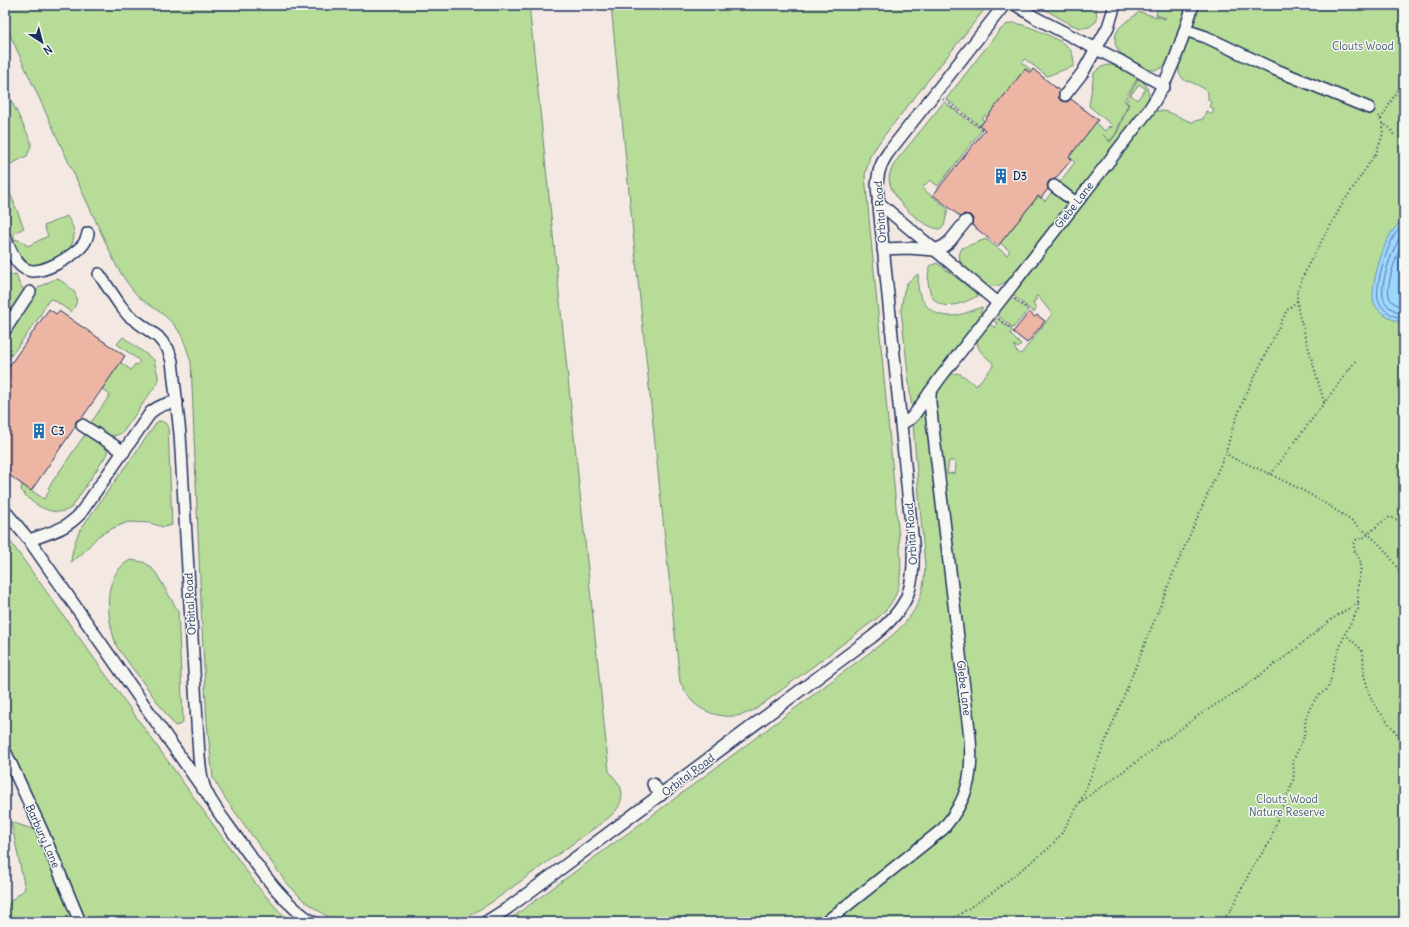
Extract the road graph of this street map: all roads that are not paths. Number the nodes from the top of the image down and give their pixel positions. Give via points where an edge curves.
1 (1004, 5) edge
2 (1016, 5) edge
3 (1115, 5) edge
4 (1194, 5) edge
5 (1185, 30) junction
6 (1096, 49) junction
7 (1164, 86) junction
8 (1065, 95) dead end
9 (1370, 108) road end
10 (1054, 186) dead end
11 (878, 202) junction
12 (1076, 203) junction
13 (966, 221) dead end
14 (88, 234) dead end
15 (5, 238) edge
16 (883, 249) junction
17 (934, 250) junction
18 (99, 274) dead end
19 (30, 292) dead end
20 (998, 303) junction
21 (5, 330) edge
22 (930, 392) junction
23 (177, 402) junction
24 (901, 424) junction
25 (82, 425) dead end
26 (124, 452) junction
27 (5, 511) edge
28 (29, 540) junction
29 (5, 751) edge
30 (653, 784) dead end
31 (661, 795) junction
32 (215, 807) junction
33 (80, 922) edge
34 (313, 922) edge
35 (486, 922) edge
36 (826, 922) edge

1 - 11 street, Orbital Road via 881,164 876,186
2 - 6 street
3 - 6 street via 1108,27
4 - 5 street, Glebe Lane
5 - 7 street, Glebe Lane
5 - 9 street
6 - 7 street
6 - 8 street via 1083,72
7 - 12 street, Glebe Lane via 1148,111
10 - 12 street
11 - 16 street, Orbital Road
11 - 17 street
12 - 20 street, Glebe Lane
13 - 17 street via 950,241
14 - 15 street via 81,247 71,255 37,272 22,267
16 - 17 street
16 - 24 street, Orbital Road
17 - 20 street
18 - 23 street, Orbital Road via 128,315 158,337 168,349
19 - 21 street
20 - 22 street, Glebe Lane
22 - 24 street, Glebe Lane via 910,419
22 - 36 street, Glebe Lane via 970,738 971,766 967,790 943,829
23 - 26 street via 158,406 151,412
23 - 32 street, Orbital Road via 199,756 205,788
24 - 31 street, Orbital Road via 914,562 906,600 898,612 872,638
25 - 26 street
26 - 28 street via 71,523
27 - 28 street
28 - 32 street
29 - 33 street, Barbury Lane
30 - 31 street
31 - 35 street, Orbital Road
32 - 34 street, Orbital Road via 278,891

